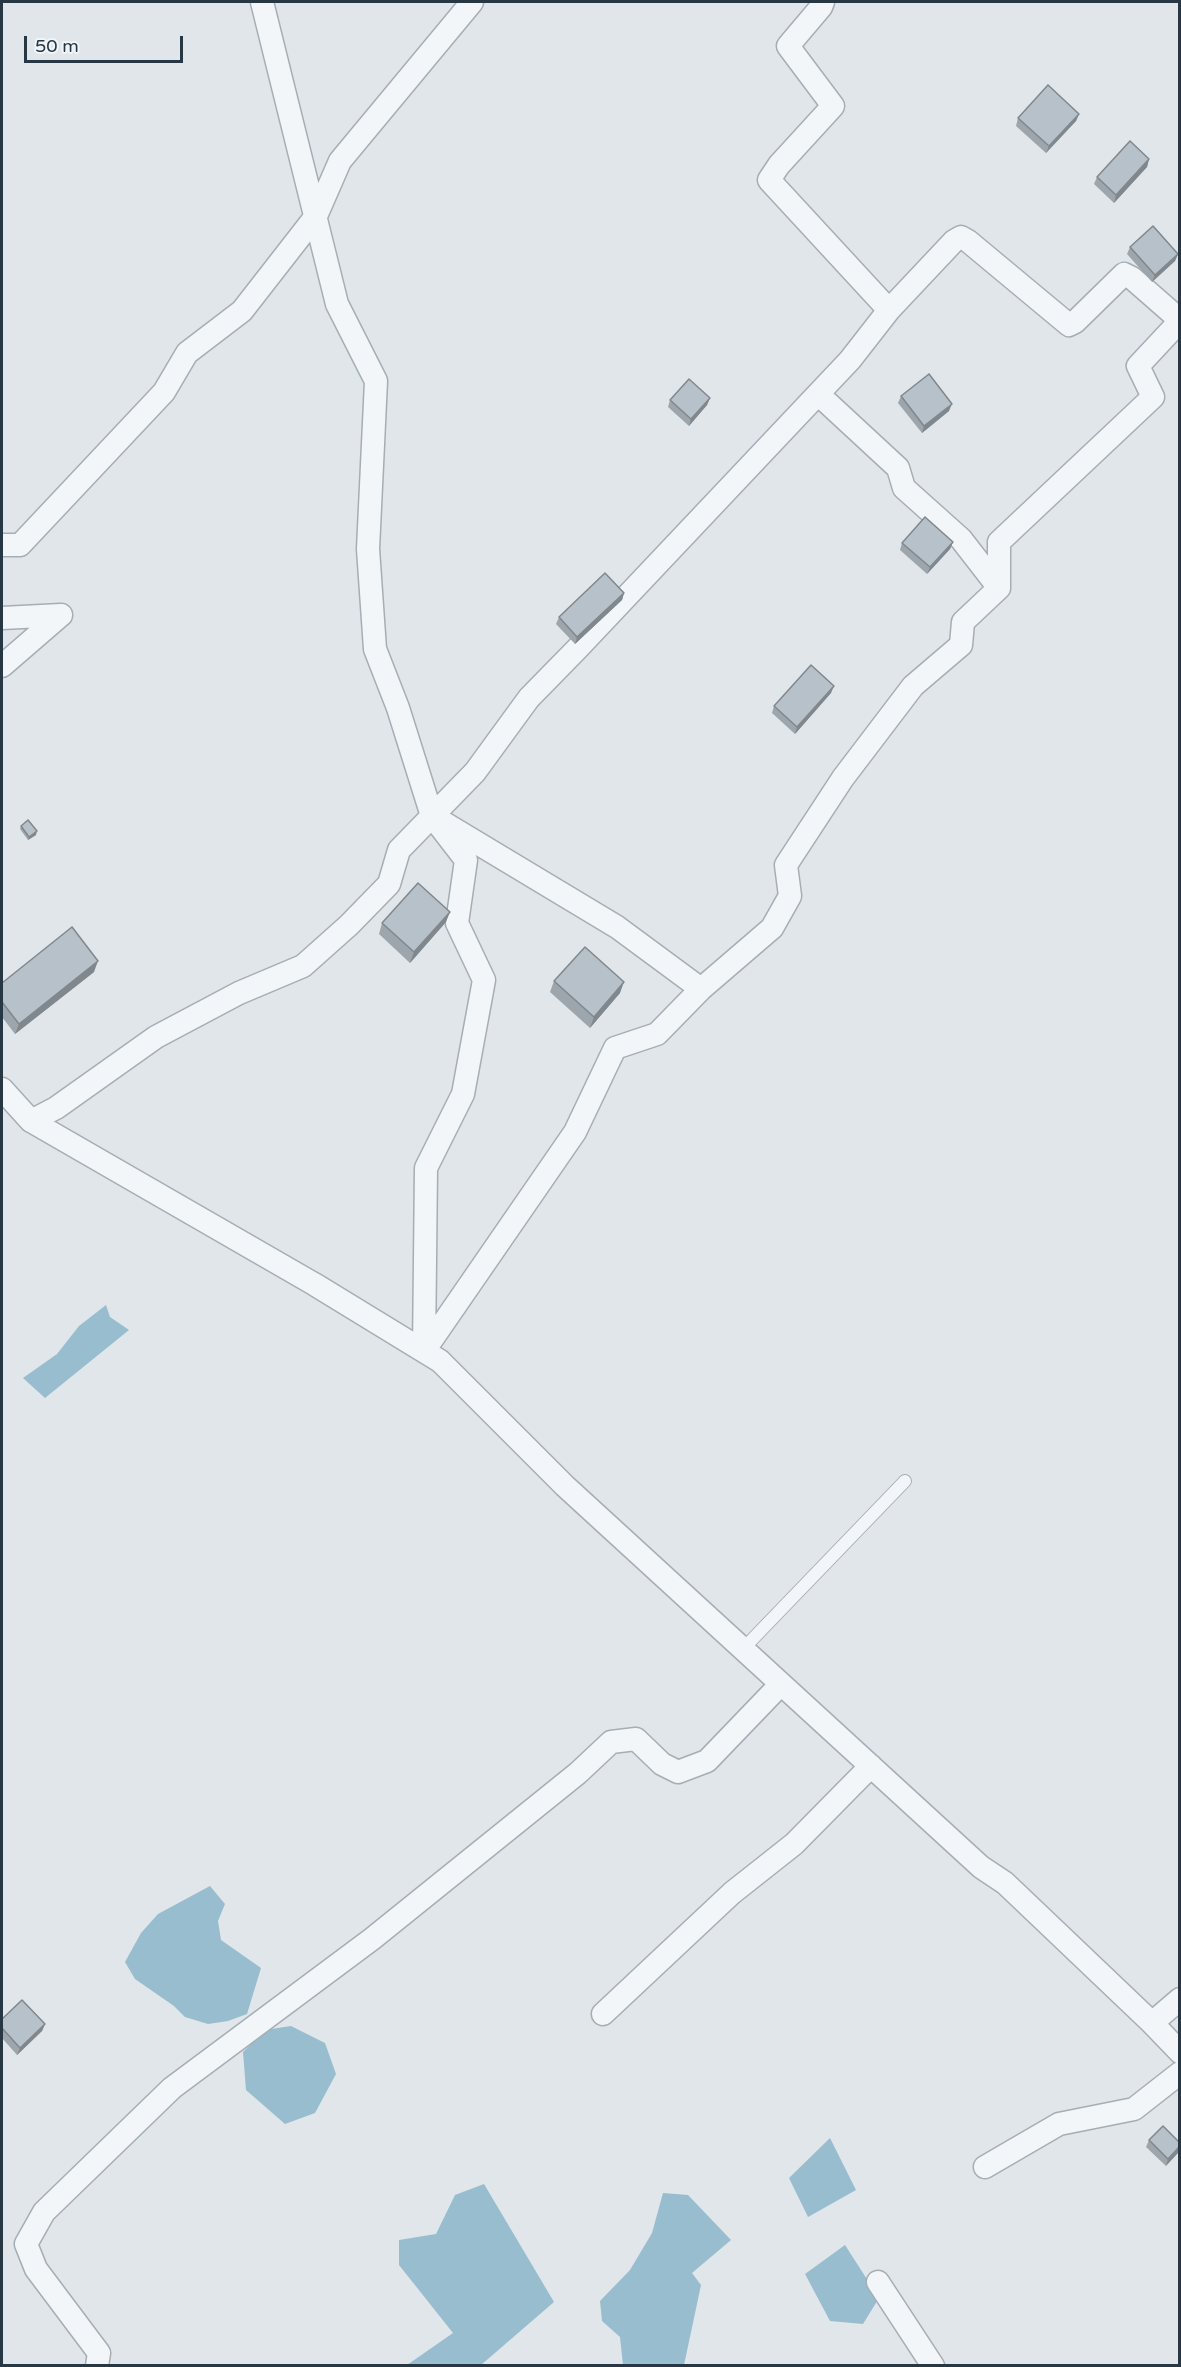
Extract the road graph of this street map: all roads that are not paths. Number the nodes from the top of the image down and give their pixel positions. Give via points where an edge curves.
1 (262, 2) edge
2 (472, 2) edge
3 (823, 2) edge
4 (315, 216) junction
5 (889, 310) junction
6 (1179, 320) edge
7 (818, 394) junction
8 (2, 544) edge
9 (999, 588) junction
10 (2, 618) edge
11 (2, 666) edge
12 (432, 816) junction
13 (701, 989) junction
14 (2, 1089) edge
15 (31, 1120) junction
16 (424, 1351) junction
17 (905, 1482) dead end
18 (743, 1649) junction
19 (781, 1684) junction
20 (871, 1766) junction
21 (1179, 1999) edge
22 (603, 2014) dead end
23 (1152, 2023) junction
24 (1179, 2052) edge
25 (1179, 2073) edge
26 (985, 2167) dead end
27 (878, 2282) dead end
28 (97, 2366) edge
29 (933, 2366) edge

1 - 4 street
2 - 4 street via 340,161
3 - 5 street via 788,46 833,106 769,180
4 - 8 street via 242,311 187,353 164,392 28,537 20,545
4 - 12 street via 337,304 376,381 368,549 375,649
5 - 6 street via 961,237 1069,325 1124,274
5 - 7 street
6 - 9 street via 1138,366 1152,397 999,542
7 - 9 street via 898,468 903,488 960,539
7 - 12 street via 529,698 475,772
9 - 13 street via 963,622 960,645 914,686 843,778 786,865 790,896 772,928
10 - 11 street via 61,615
12 - 13 street via 616,927
12 - 15 street via 399,850 390,885 303,966 239,993 156,1037 56,1108
12 - 16 street via 466,860 457,923 484,980 463,1094 426,1168
13 - 16 street via 657,1034 615,1048 575,1132
14 - 15 street
15 - 16 street
16 - 18 street via 440,1360 565,1486
17 - 18 lane
18 - 19 street
19 - 20 street
19 - 28 street via 707,1761 678,1772 662,1764 636,1739 611,1742 372,1939 172,2088 44,2212 26,2244 36,2269 99,2353
20 - 22 street via 794,1844 732,1893
20 - 23 street via 981,1867 1005,1883
21 - 23 street
23 - 24 street
25 - 26 street via 1134,2109 1059,2124
27 - 29 street

